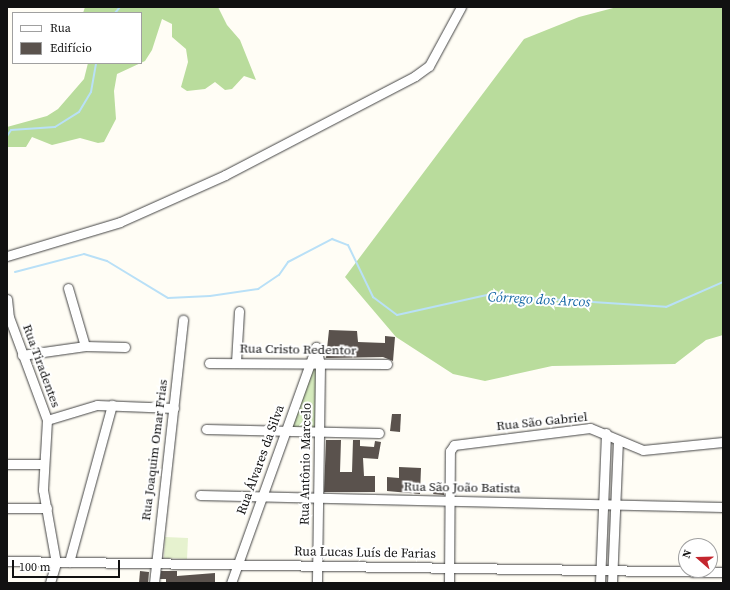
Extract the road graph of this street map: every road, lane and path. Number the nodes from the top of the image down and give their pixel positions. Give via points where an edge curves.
1 (461, 7) edge
2 (7, 256) edge
3 (68, 288) dead end
4 (7, 299) edge
5 (239, 311) dead end
6 (183, 320) dead end
7 (85, 346) junction
8 (125, 347) dead end
9 (316, 347) joint
10 (22, 355) junction
11 (236, 362) junction
12 (209, 363) dead end
13 (309, 364) junction
14 (320, 364) junction
15 (387, 364) dead end
16 (112, 405) junction
17 (174, 408) junction
18 (47, 420) junction
19 (206, 429) dead end
20 (319, 431) junction
21 (285, 432) junction
22 (379, 432) dead end
23 (606, 433) junction
24 (618, 440) junction
25 (723, 442) edge
26 (7, 463) edge
27 (42, 464) junction
28 (200, 496) dead end
29 (262, 497) junction
30 (318, 499) junction
31 (450, 501) junction
32 (603, 503) junction
33 (614, 503) junction
34 (723, 507) edge
35 (7, 508) edge
36 (47, 508) junction
37 (7, 561) edge
38 (69, 562) junction
39 (56, 563) junction
40 (155, 564) junction
41 (238, 564) junction
42 (317, 565) junction
43 (449, 567) junction
44 (600, 570) junction
45 (613, 570) junction
46 (723, 572) edge
47 (50, 583) edge
48 (154, 583) edge
49 (231, 583) edge
50 (317, 583) edge
51 (449, 583) edge
52 (600, 583) edge
53 (612, 583) edge

1 - 2 street via 429,66 415,76 225,175 120,222
3 - 7 street
4 - 10 street, Rua Tiradentes via 9,317
5 - 11 street
6 - 17 street, Rua Joaquim Omar Frias
7 - 8 street
7 - 10 street
9 - 13 street, Rua Álvares da Silva
9 - 14 street, Rua Antônio Marcelo
10 - 18 street, Rua Tiradentes
11 - 12 street, Rua Cristo Redentor
11 - 13 street, Rua Cristo Redentor
13 - 14 street, Rua Cristo Redentor
13 - 21 street, Rua Álvares da Silva
14 - 15 street, Rua Cristo Redentor
14 - 20 street, Rua Antônio Marcelo
16 - 17 street
16 - 18 street via 97,405
16 - 38 street
17 - 40 street, Rua Joaquim Omar Frias
18 - 27 street, Rua Tiradentes
19 - 21 street
20 - 21 street
20 - 22 street
20 - 30 street, Rua Antônio Marcelo
21 - 29 street, Rua Álvares da Silva
23 - 24 street, Rua São Gabriel
23 - 31 street, Rua São Gabriel via 590,428 454,445 450,451
23 - 32 street
24 - 25 street, Rua São Gabriel via 647,451
24 - 33 street
26 - 27 street
27 - 36 street, Rua Tiradentes via 42,490
28 - 29 street, Rua São João Batista
29 - 30 street, Rua São João Batista
29 - 41 street, Rua Álvares da Silva
30 - 31 street, Rua São João Batista
30 - 42 street, Rua Antônio Marcelo
31 - 32 street, Rua São João Batista
31 - 43 street
32 - 33 street, Rua São João Batista
32 - 44 street
33 - 34 street, Rua São João Batista
33 - 45 street
35 - 36 street
36 - 39 street, Rua Tiradentes
37 - 39 street, Rua Lucas Luís de Farias
38 - 39 street, Rua Lucas Luís de Farias
38 - 40 street, Rua Lucas Luís de Farias
39 - 47 street, Rua Tiradentes
40 - 41 street, Rua Lucas Luís de Farias
40 - 48 street, Rua Joaquim Omar Frias
41 - 42 street, Rua Lucas Luís de Farias
41 - 49 street, Rua Álvares da Silva
42 - 43 street, Rua Lucas Luís de Farias
42 - 50 street, Rua Antônio Marcelo
43 - 44 street, Rua Lucas Luís de Farias
43 - 51 street
44 - 45 street, Rua Lucas Luís de Farias
44 - 52 street
45 - 46 street, Rua Lucas Luís de Farias
45 - 53 street

